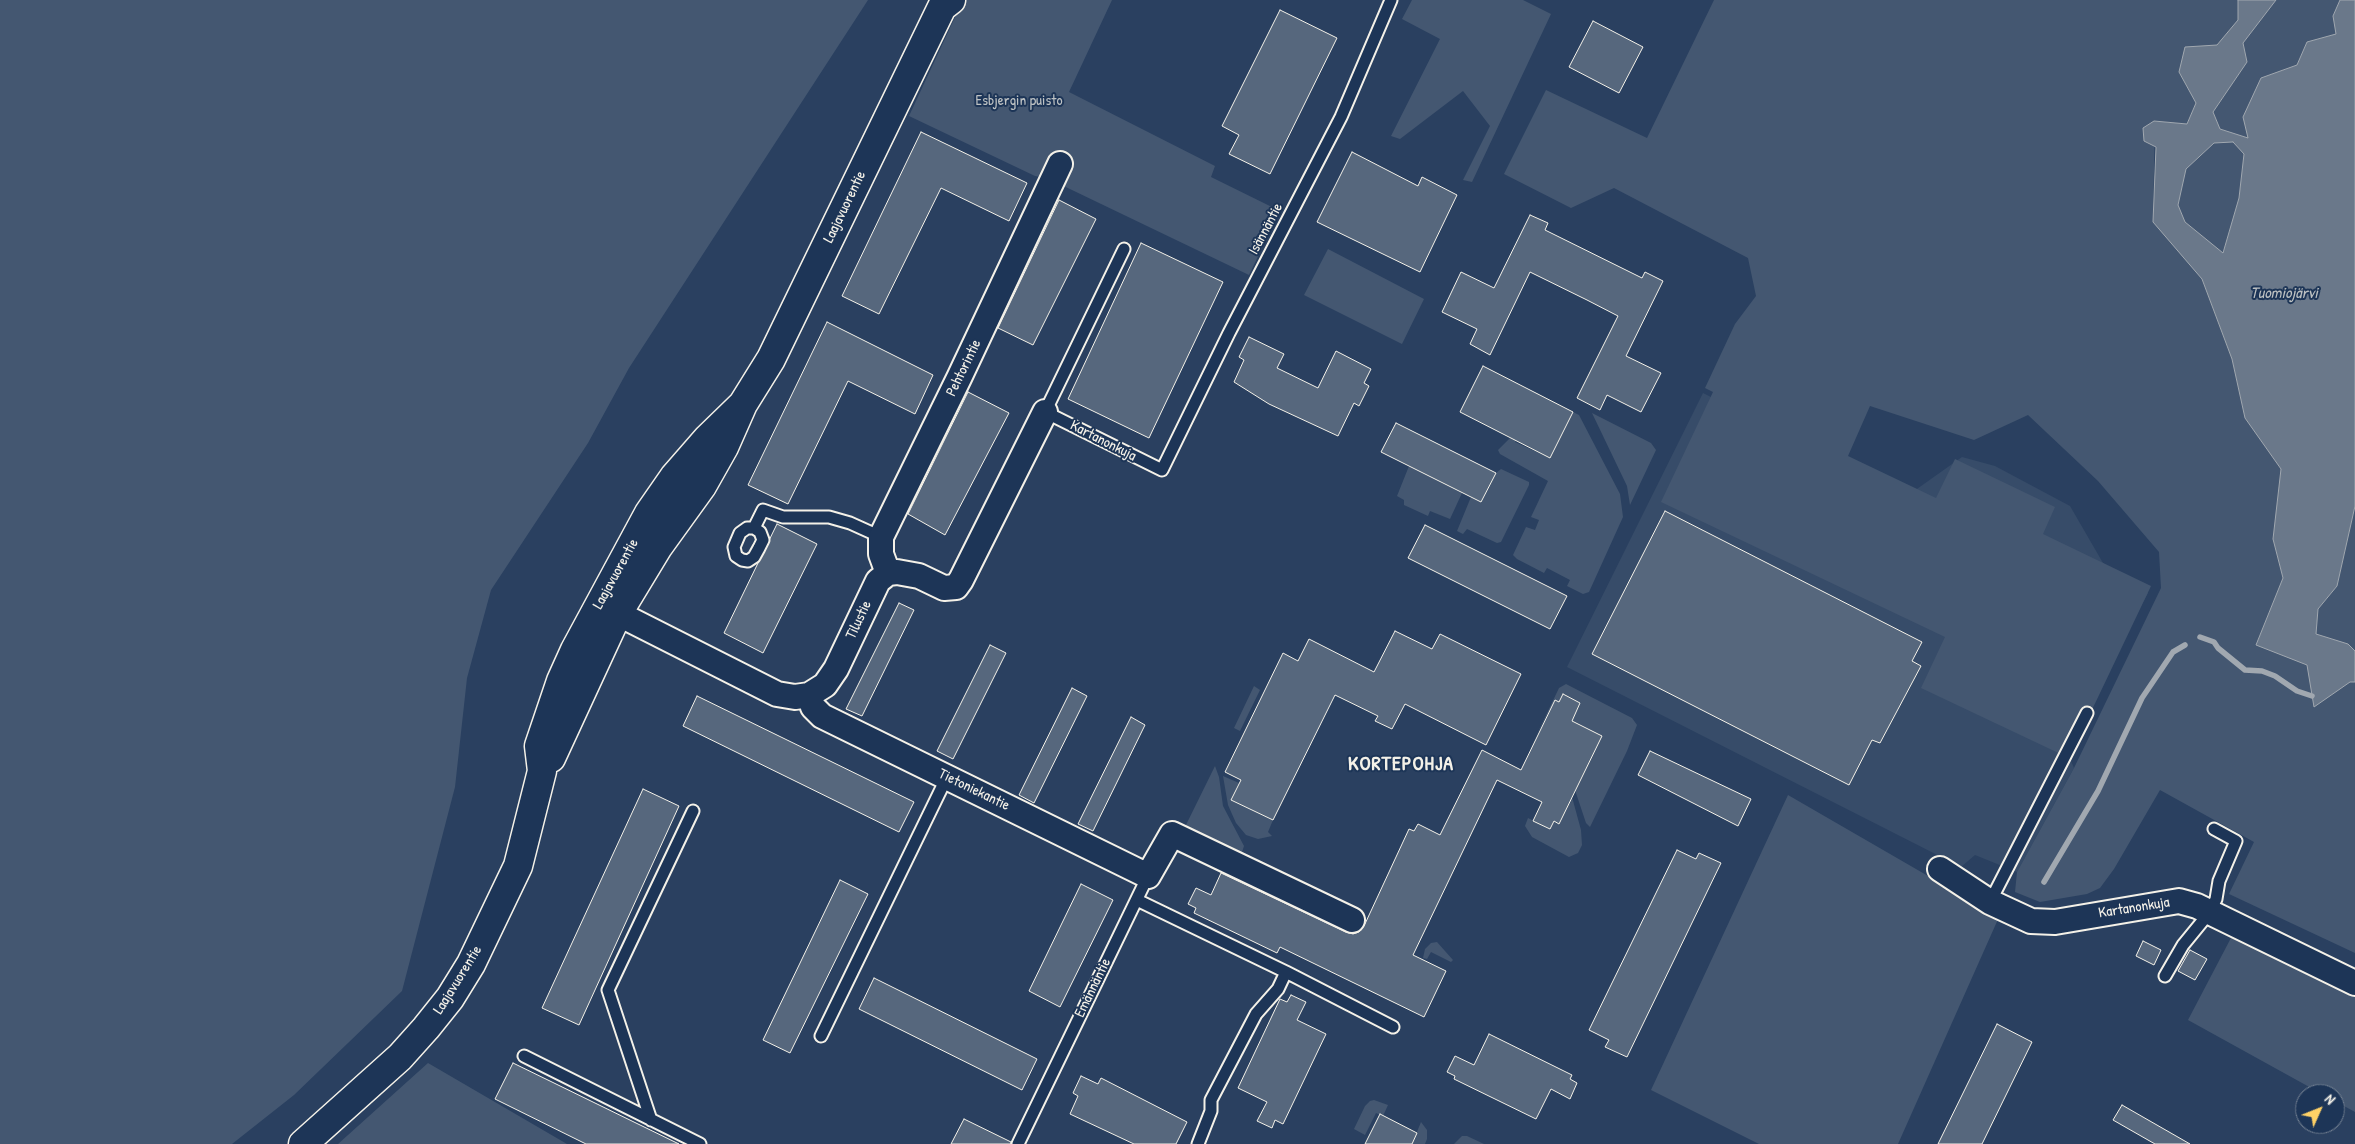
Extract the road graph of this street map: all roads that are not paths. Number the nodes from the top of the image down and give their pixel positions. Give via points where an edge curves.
1 (1391, 0) edge
2 (945, 2) edge
3 (1060, 164) dead end
4 (1124, 249) dead end
5 (1045, 412) junction
6 (1162, 470) joint
7 (754, 528) dead end
8 (881, 537) junction
9 (888, 573) junction
10 (609, 609) junction
11 (809, 695) junction
12 (2087, 713) dead end
13 (947, 777) junction
14 (693, 811) dead end
15 (2214, 829) dead end
16 (1940, 869) dead end
17 (1148, 876) junction
18 (1137, 900) junction
19 (1990, 902) junction
20 (2210, 912) junction
21 (1352, 920) dead end
22 (1286, 972) junction
23 (2165, 976) dead end
24 (2355, 984) edge
25 (1393, 1027) dead end
26 (821, 1036) dead end
27 (524, 1056) dead end
28 (651, 1120) junction
29 (303, 1144) edge
30 (700, 1144) edge
31 (1018, 1144) edge
32 (1198, 1144) edge

1 - 6 lane, Isännäntie via 1341,118
2 - 10 main road, Laajavuorentie via 771,358 743,404 674,477 649,513
3 - 8 street, Pehtorintie
4 - 5 lane
5 - 6 lane, Kartanonkuja
5 - 9 street via 956,587 944,588 918,576
7 - 8 lane via 763,510 783,517 829,517
8 - 9 street via 881,554
9 - 11 street, Tilustie via 878,581 836,669 825,685
10 - 11 street via 777,694
10 - 29 main road, Laajavuorentie via 561,681 539,746 542,771 518,866 471,964 450,998 400,1057
11 - 13 street, Tietoniekantie via 822,716
12 - 19 lane
13 - 17 street, Tietoniekantie
13 - 26 lane
14 - 28 lane via 608,990
15 - 20 lane via 2236,841
16 - 19 street, Kartanonkuja
17 - 18 lane, Emännäntie
17 - 21 street, Emännäntie via 1172,834
18 - 22 lane
18 - 31 lane, Emännäntie
19 - 20 street, Kartanonkuja via 2031,921 2055,922 2179,902
20 - 23 lane via 2183,945
20 - 24 street, Kartanonkuja
22 - 25 lane
22 - 32 lane via 1278,989 1256,1014 1211,1100
27 - 28 lane
28 - 30 lane

